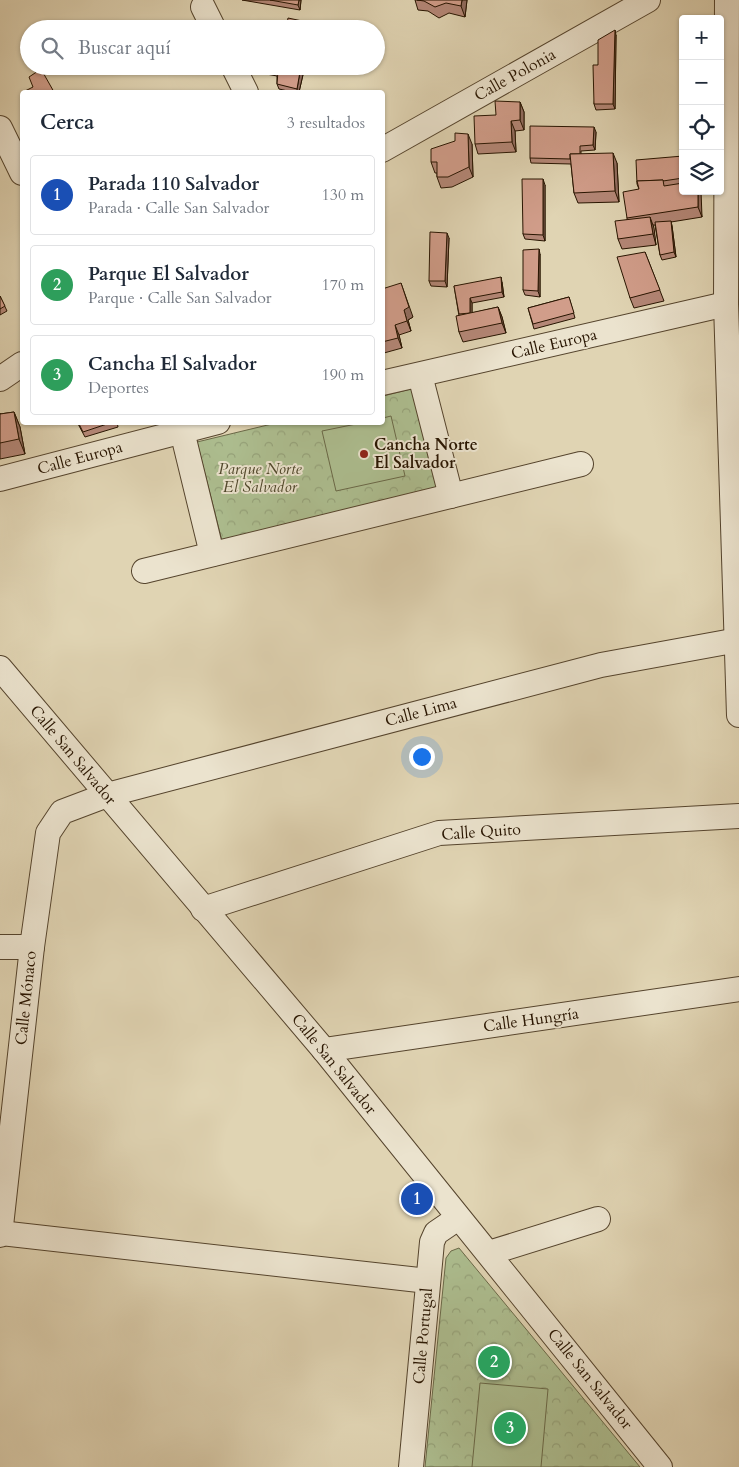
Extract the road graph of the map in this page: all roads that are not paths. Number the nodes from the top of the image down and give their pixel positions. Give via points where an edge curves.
1 (648, 0) edge
2 (727, 0) edge
3 (203, 7) dead end
4 (210, 20) edge
5 (238, 75) edge
6 (245, 90) edge
7 (0, 128) edge
8 (385, 148) edge
9 (20, 169) edge
10 (726, 304) junction
11 (20, 365) edge
12 (420, 374) junction
13 (0, 378) edge
14 (385, 382) edge
15 (734, 382) edge
16 (206, 425) edge
17 (182, 431) junction
18 (581, 464) dead end
19 (0, 479) edge
20 (451, 496) junction
21 (212, 554) junction
22 (144, 571) dead end
23 (738, 640) junction
24 (0, 668) edge
25 (739, 715) edge
26 (107, 795) junction
27 (739, 816) edge
28 (204, 909) junction
29 (0, 946) edge
30 (32, 947) junction
31 (739, 989) edge
32 (324, 1050) junction
33 (458, 1218) junction
34 (598, 1219) dead end
35 (0, 1234) edge
36 (489, 1253) junction
37 (428, 1281) junction
38 (411, 1467) edge
39 (660, 1467) edge

1 - 8 street, Calle Polonia
2 - 10 street
3 - 4 street
5 - 6 street
7 - 9 street
10 - 12 street, Calle Europa
10 - 15 street
11 - 13 street
12 - 14 street, Calle Europa
12 - 20 street
15 - 23 street
16 - 17 street, Calle Europa
17 - 19 street, Calle Europa
17 - 21 street
18 - 20 street
20 - 21 street
21 - 22 street
23 - 25 street
23 - 26 street, Calle Lima via 601,664
24 - 26 street, Calle San Salvador
26 - 28 street, Calle San Salvador
26 - 30 street, Calle Mónaco via 62,812 48,833
27 - 28 street, Calle Quito via 439,833
28 - 32 street, Calle San Salvador
29 - 30 street
30 - 35 street, Calle Mónaco
31 - 32 street, Calle Hungría
32 - 33 street, Calle San Salvador
33 - 36 street, Calle San Salvador
33 - 37 street, Calle Portugal via 436,1234 432,1242
34 - 36 street
35 - 37 street
36 - 39 street, Calle San Salvador
37 - 38 street, Calle Portugal

